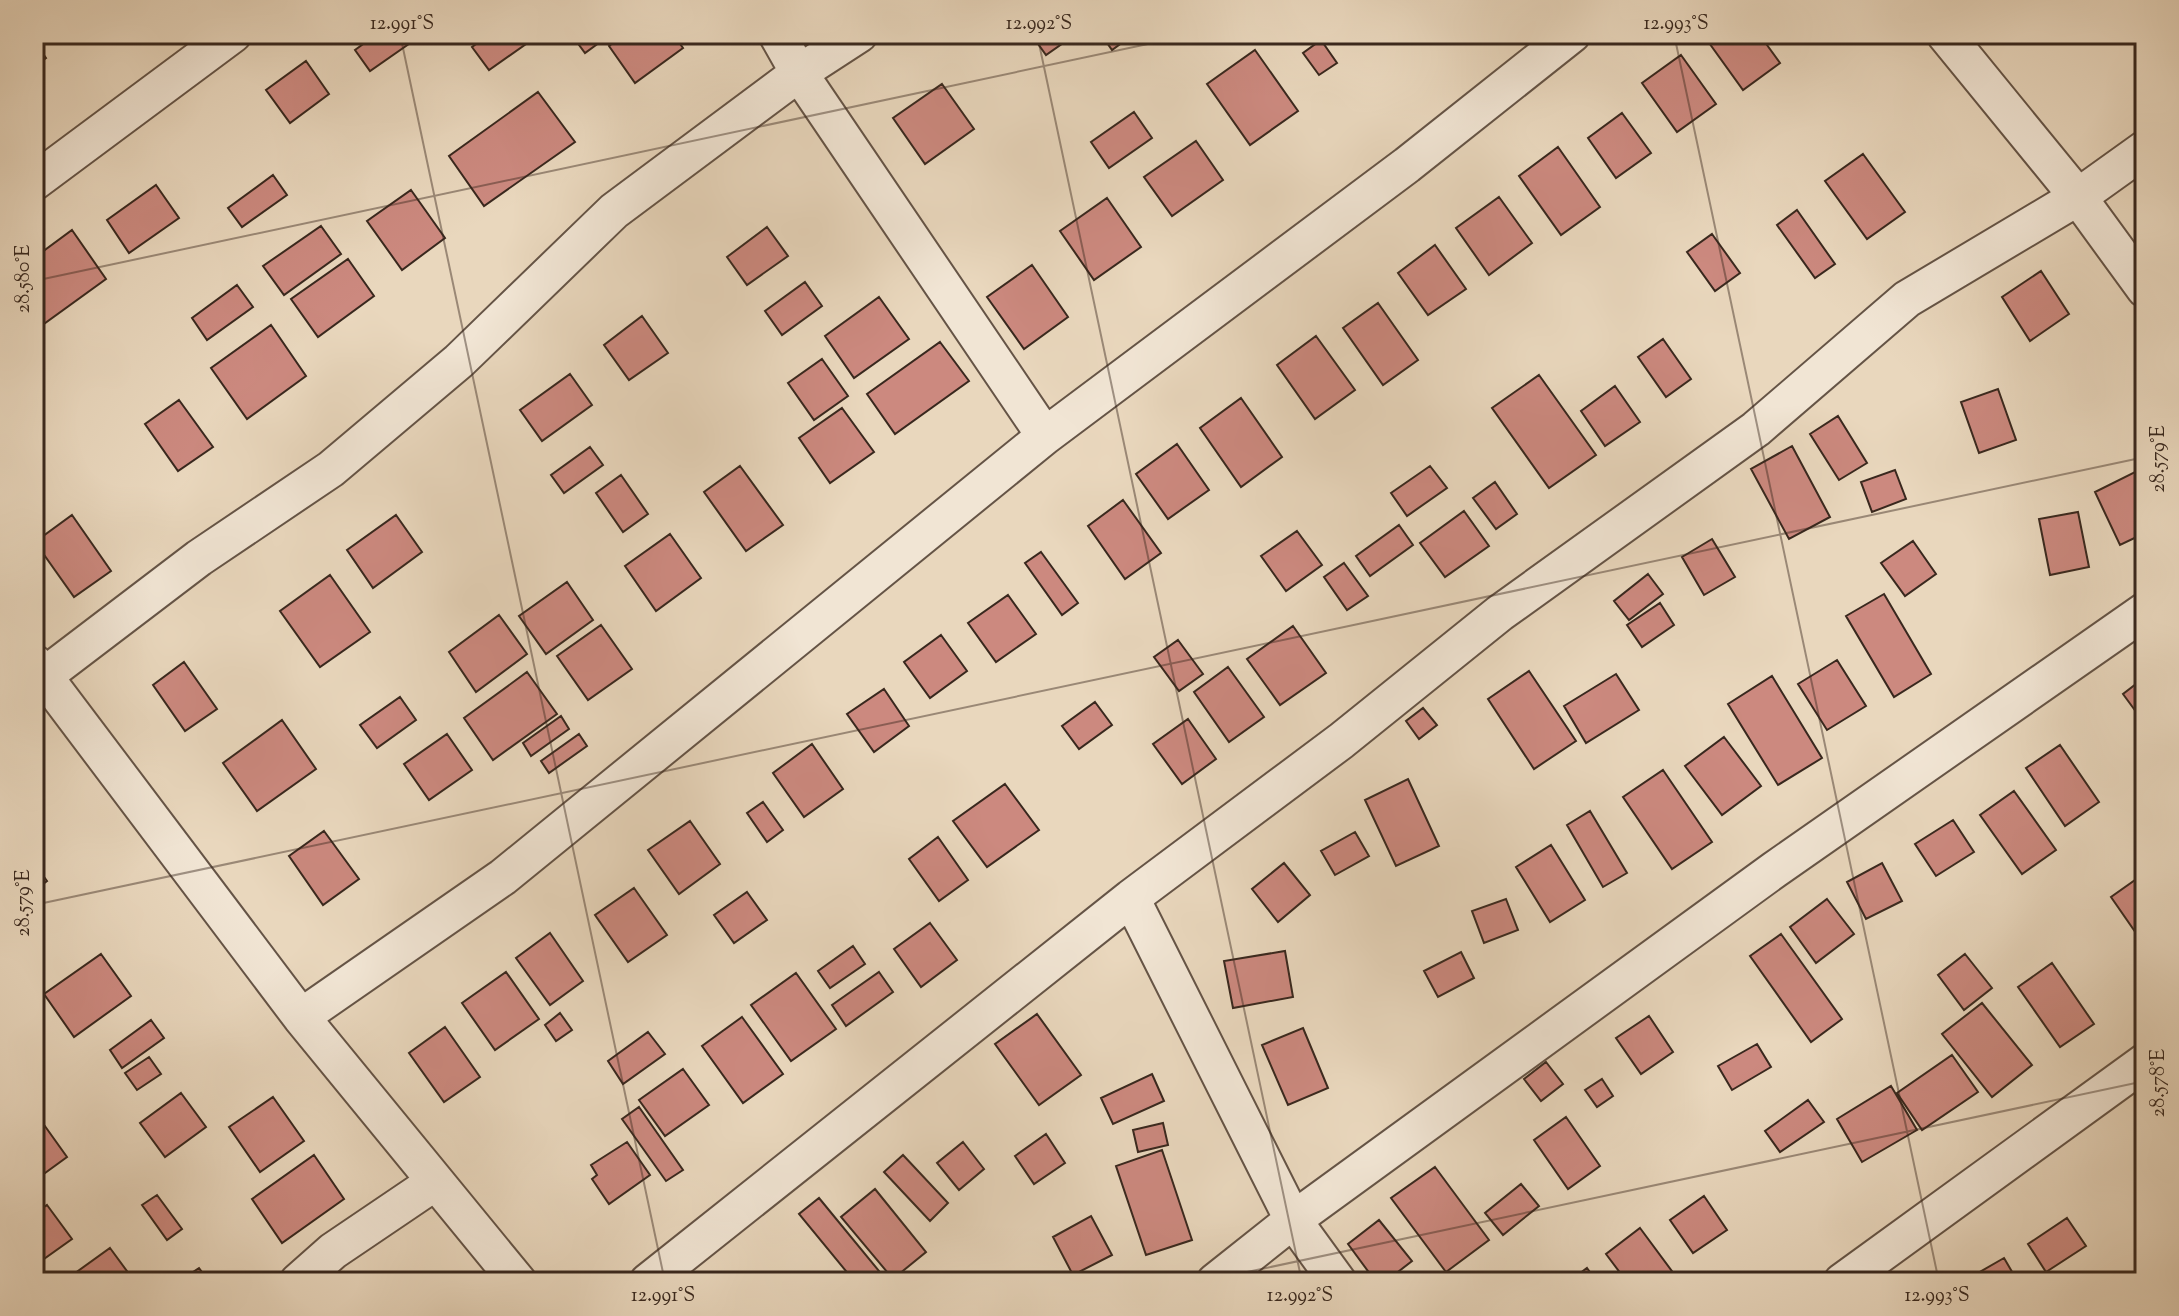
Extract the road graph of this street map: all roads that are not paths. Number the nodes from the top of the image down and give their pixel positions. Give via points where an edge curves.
1 (233, 34) edge
2 (777, 34) edge
3 (859, 34) edge
4 (1572, 34) edge
5 (1945, 34) edge
6 (799, 73) junction
7 (2145, 149) edge
8 (34, 182) edge
9 (2078, 197) junction
10 (2145, 289) edge
11 (1045, 436) junction
12 (2145, 611) edge
13 (39, 669) edge
14 (1131, 898) junction
15 (301, 1017) junction
16 (2145, 1062) edge
17 (435, 1182) junction
18 (1293, 1220) junction
19 (298, 1282) edge
20 (518, 1282) edge
21 (648, 1282) edge
22 (1215, 1282) edge
23 (1338, 1282) edge
24 (1842, 1282) edge

1 - 8 street
2 - 6 street
3 - 6 street
4 - 11 street via 1407,165
5 - 9 street
6 - 11 street
6 - 13 street via 614,211 459,361 331,469
7 - 9 street
9 - 10 street
9 - 14 street via 1907,299 1756,429 1500,613 1341,741
11 - 15 street via 503,877
12 - 18 street via 1774,870
13 - 15 street
14 - 18 street
14 - 21 street
15 - 17 street
16 - 24 street
17 - 19 street via 333,1251
17 - 20 street
18 - 22 street
18 - 23 street

